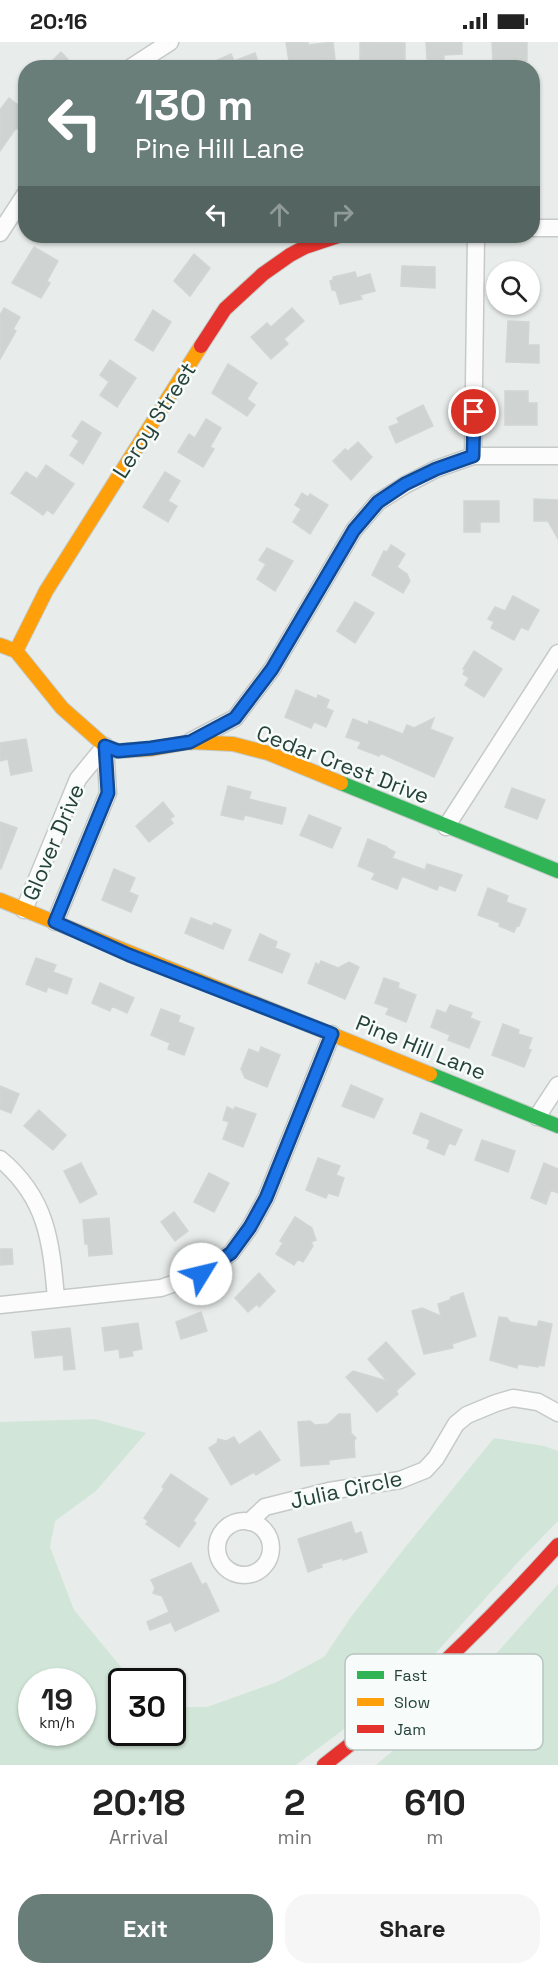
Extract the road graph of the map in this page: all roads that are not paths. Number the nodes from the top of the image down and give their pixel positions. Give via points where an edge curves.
1 (170, 42) edge
2 (142, 60) edge
3 (18, 205) edge
4 (540, 228) edge
5 (558, 228) edge
6 (0, 233) edge
7 (311, 243) edge
8 (476, 243) edge
9 (473, 456) junction
10 (558, 456) edge
11 (0, 645) edge
12 (16, 651) junction
13 (558, 653) edge
14 (190, 742) junction
15 (105, 746) junction
16 (446, 827) junction
17 (558, 871) edge
18 (0, 900) edge
19 (24, 910) junction
20 (55, 922) junction
21 (332, 1034) junction
22 (558, 1085) edge
23 (537, 1118) junction
24 (558, 1126) edge
25 (0, 1159) edge
26 (56, 1298) junction
27 (0, 1305) edge
28 (558, 1413) edge
29 (249, 1522) dead end
30 (558, 1545) edge
31 (455, 1654) edge
32 (345, 1749) edge
33 (324, 1765) edge

1 - 2 street
3 - 6 street
4 - 5 street
7 - 12 street, Leroy Street via 282,258 225,309 51,582
8 - 9 street
9 - 10 street
9 - 14 street via 405,484 378,502 354,530 272,669 235,718
11 - 12 street
12 - 15 street via 62,708
13 - 16 street
14 - 15 street, Cedar Crest Drive via 118,751
14 - 16 street, Cedar Crest Drive via 233,744 268,753
15 - 19 street, Glover Drive via 78,778
15 - 20 street, Glover Drive via 108,793
16 - 17 street, Cedar Crest Drive
18 - 19 street, Pine Hill Lane
19 - 20 street, Pine Hill Lane
20 - 21 street, Pine Hill Lane
21 - 23 street, Pine Hill Lane
21 - 26 street via 266,1198 231,1253 201,1274 161,1288
22 - 23 street
23 - 24 street, Pine Hill Lane
25 - 26 street via 16,1173 46,1225
26 - 27 street
28 - 29 street, Julia Circle via 538,1402 513,1398 496,1402 456,1424 425,1470 400,1480 329,1491 265,1507
30 - 31 street
32 - 33 street

